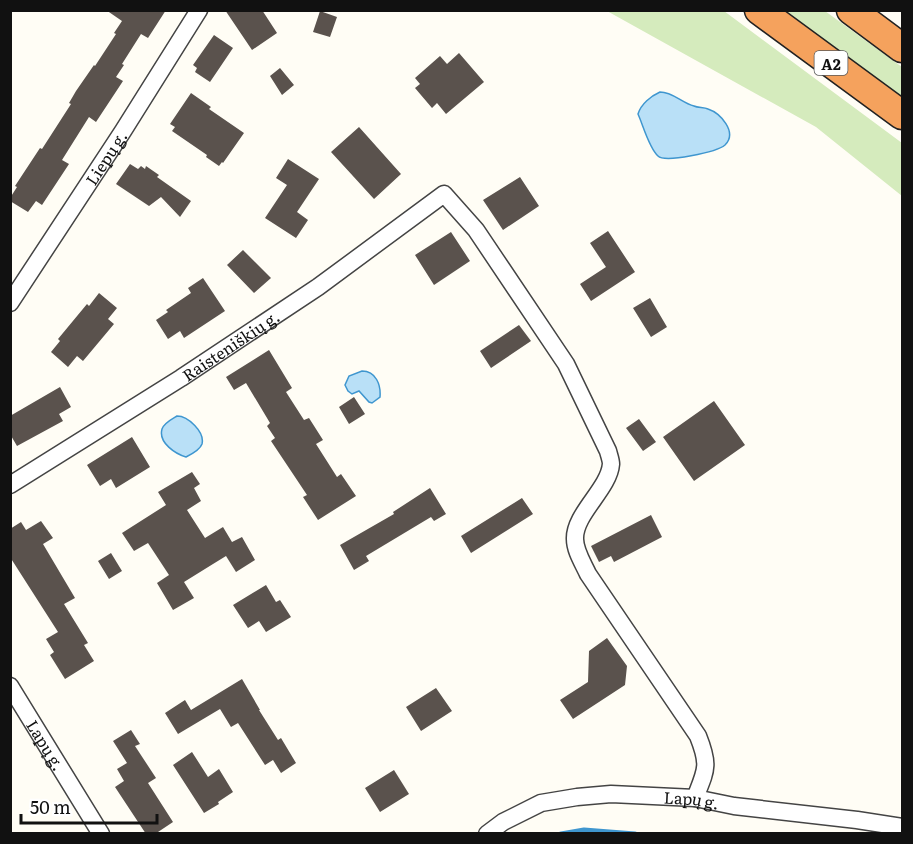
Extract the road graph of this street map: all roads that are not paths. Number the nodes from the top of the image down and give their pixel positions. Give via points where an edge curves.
1 (199, 10) edge
2 (759, 10) edge
3 (851, 10) edge
4 (903, 48) edge
5 (903, 115) edge
6 (10, 303) edge
7 (10, 484) edge
8 (10, 686) edge
9 (695, 798) junction
10 (903, 827) edge
11 (100, 834) edge
12 (488, 834) edge

1 - 6 street, Liepų g.
2 - 5 highway, A2
3 - 4 highway
7 - 9 street, Raisteniškių g. via 318,287 444,194 476,230 566,364 608,451 608,476 577,527 578,552 594,583 698,736 706,767
8 - 11 street, Lapų g.
9 - 10 street, Lapų g.
9 - 12 street, Lapų g. via 612,794 541,803

